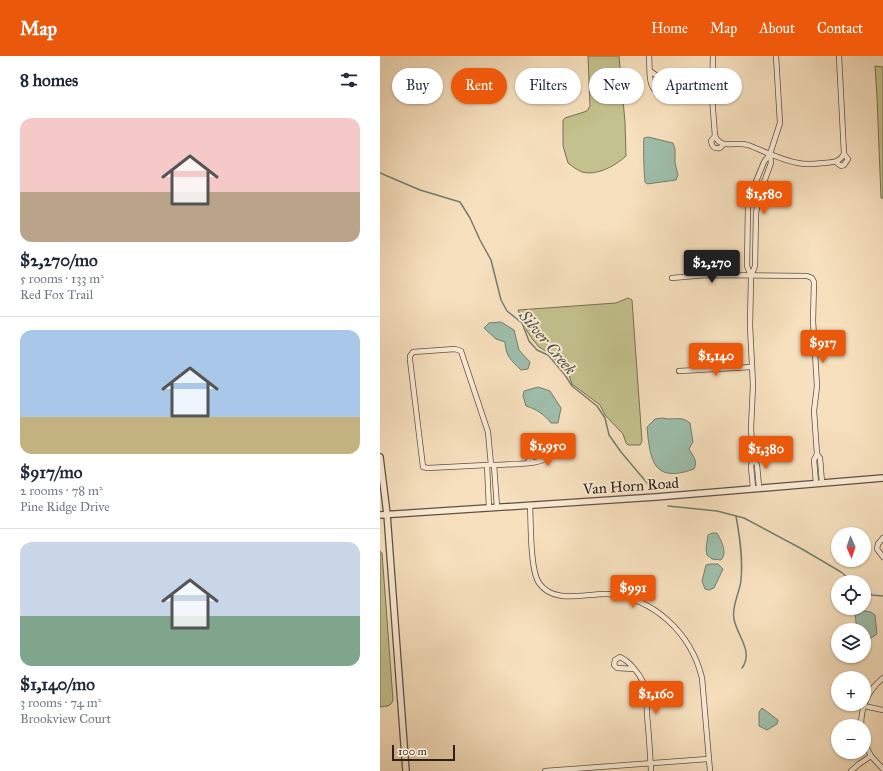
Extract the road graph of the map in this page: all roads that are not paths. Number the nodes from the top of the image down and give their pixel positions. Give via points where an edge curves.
1 (650, 56) edge
2 (713, 56) edge
3 (776, 56) edge
4 (839, 56) edge
5 (650, 71) dead end
6 (715, 136) junction
7 (723, 145) junction
8 (770, 154) junction
9 (844, 154) junction
10 (836, 162) junction
11 (754, 187) junction
12 (761, 190) junction
13 (751, 276) junction
14 (672, 278) dead end
15 (752, 367) junction
16 (679, 371) dead end
17 (380, 457) edge
18 (753, 458) junction
19 (528, 462) dead end
20 (491, 465) junction
21 (883, 478) edge
22 (819, 483) junction
23 (759, 487) junction
24 (753, 488) junction
25 (530, 505) junction
26 (497, 507) junction
27 (489, 508) junction
28 (387, 514) junction
29 (380, 515) edge
30 (883, 538) edge
31 (883, 557) edge
32 (634, 669) dead end
33 (883, 678) edge
34 (871, 691) edge
35 (871, 707) edge
36 (883, 710) edge
37 (871, 756) edge
38 (708, 759) junction
39 (866, 759) edge
40 (651, 763) junction
41 (883, 768) edge
42 (580, 770) edge
43 (406, 771) edge
44 (545, 771) edge
45 (651, 771) edge
46 (710, 771) edge
47 (851, 771) edge

1 - 5 street
2 - 6 street via 712,97
3 - 8 street via 780,123
4 - 9 street
6 - 7 street
6 - 7 street via 711,141 713,147 716,149
7 - 8 street via 746,145
8 - 10 street via 798,163
8 - 11 street
8 - 12 street via 771,163
9 - 10 street
9 - 10 street via 848,159 844,166
11 - 12 street
11 - 13 street via 750,196 748,217 747,266
12 - 13 street via 756,213 755,266
13 - 14 street via 706,275
13 - 15 street
13 - 22 street via 807,276 814,282 813,321 817,386 814,411 817,454 820,458
15 - 16 street
15 - 18 street
17 - 28 street
18 - 23 street via 757,466
18 - 24 street
19 - 20 street
20 - 20 street via 423,467 411,354 455,349 461,351 488,432
20 - 26 street
20 - 27 street
21 - 22 street, Van Horn Road
22 - 23 street, Van Horn Road
23 - 24 street, Van Horn Road
24 - 25 street, Van Horn Road via 664,497
25 - 26 street, Van Horn Road
25 - 38 street via 534,573 543,588 560,596 605,594 634,600 672,623 684,638 695,656 702,678
26 - 27 street, Van Horn Road
27 - 28 street, Van Horn Road
28 - 29 street, Van Horn Road
28 - 43 street
30 - 31 street via 877,549
32 - 40 street via 645,689
33 - 34 street
35 - 36 street
37 - 41 street
38 - 40 street
38 - 46 street
39 - 47 street
40 - 42 street
40 - 45 street
42 - 44 street

